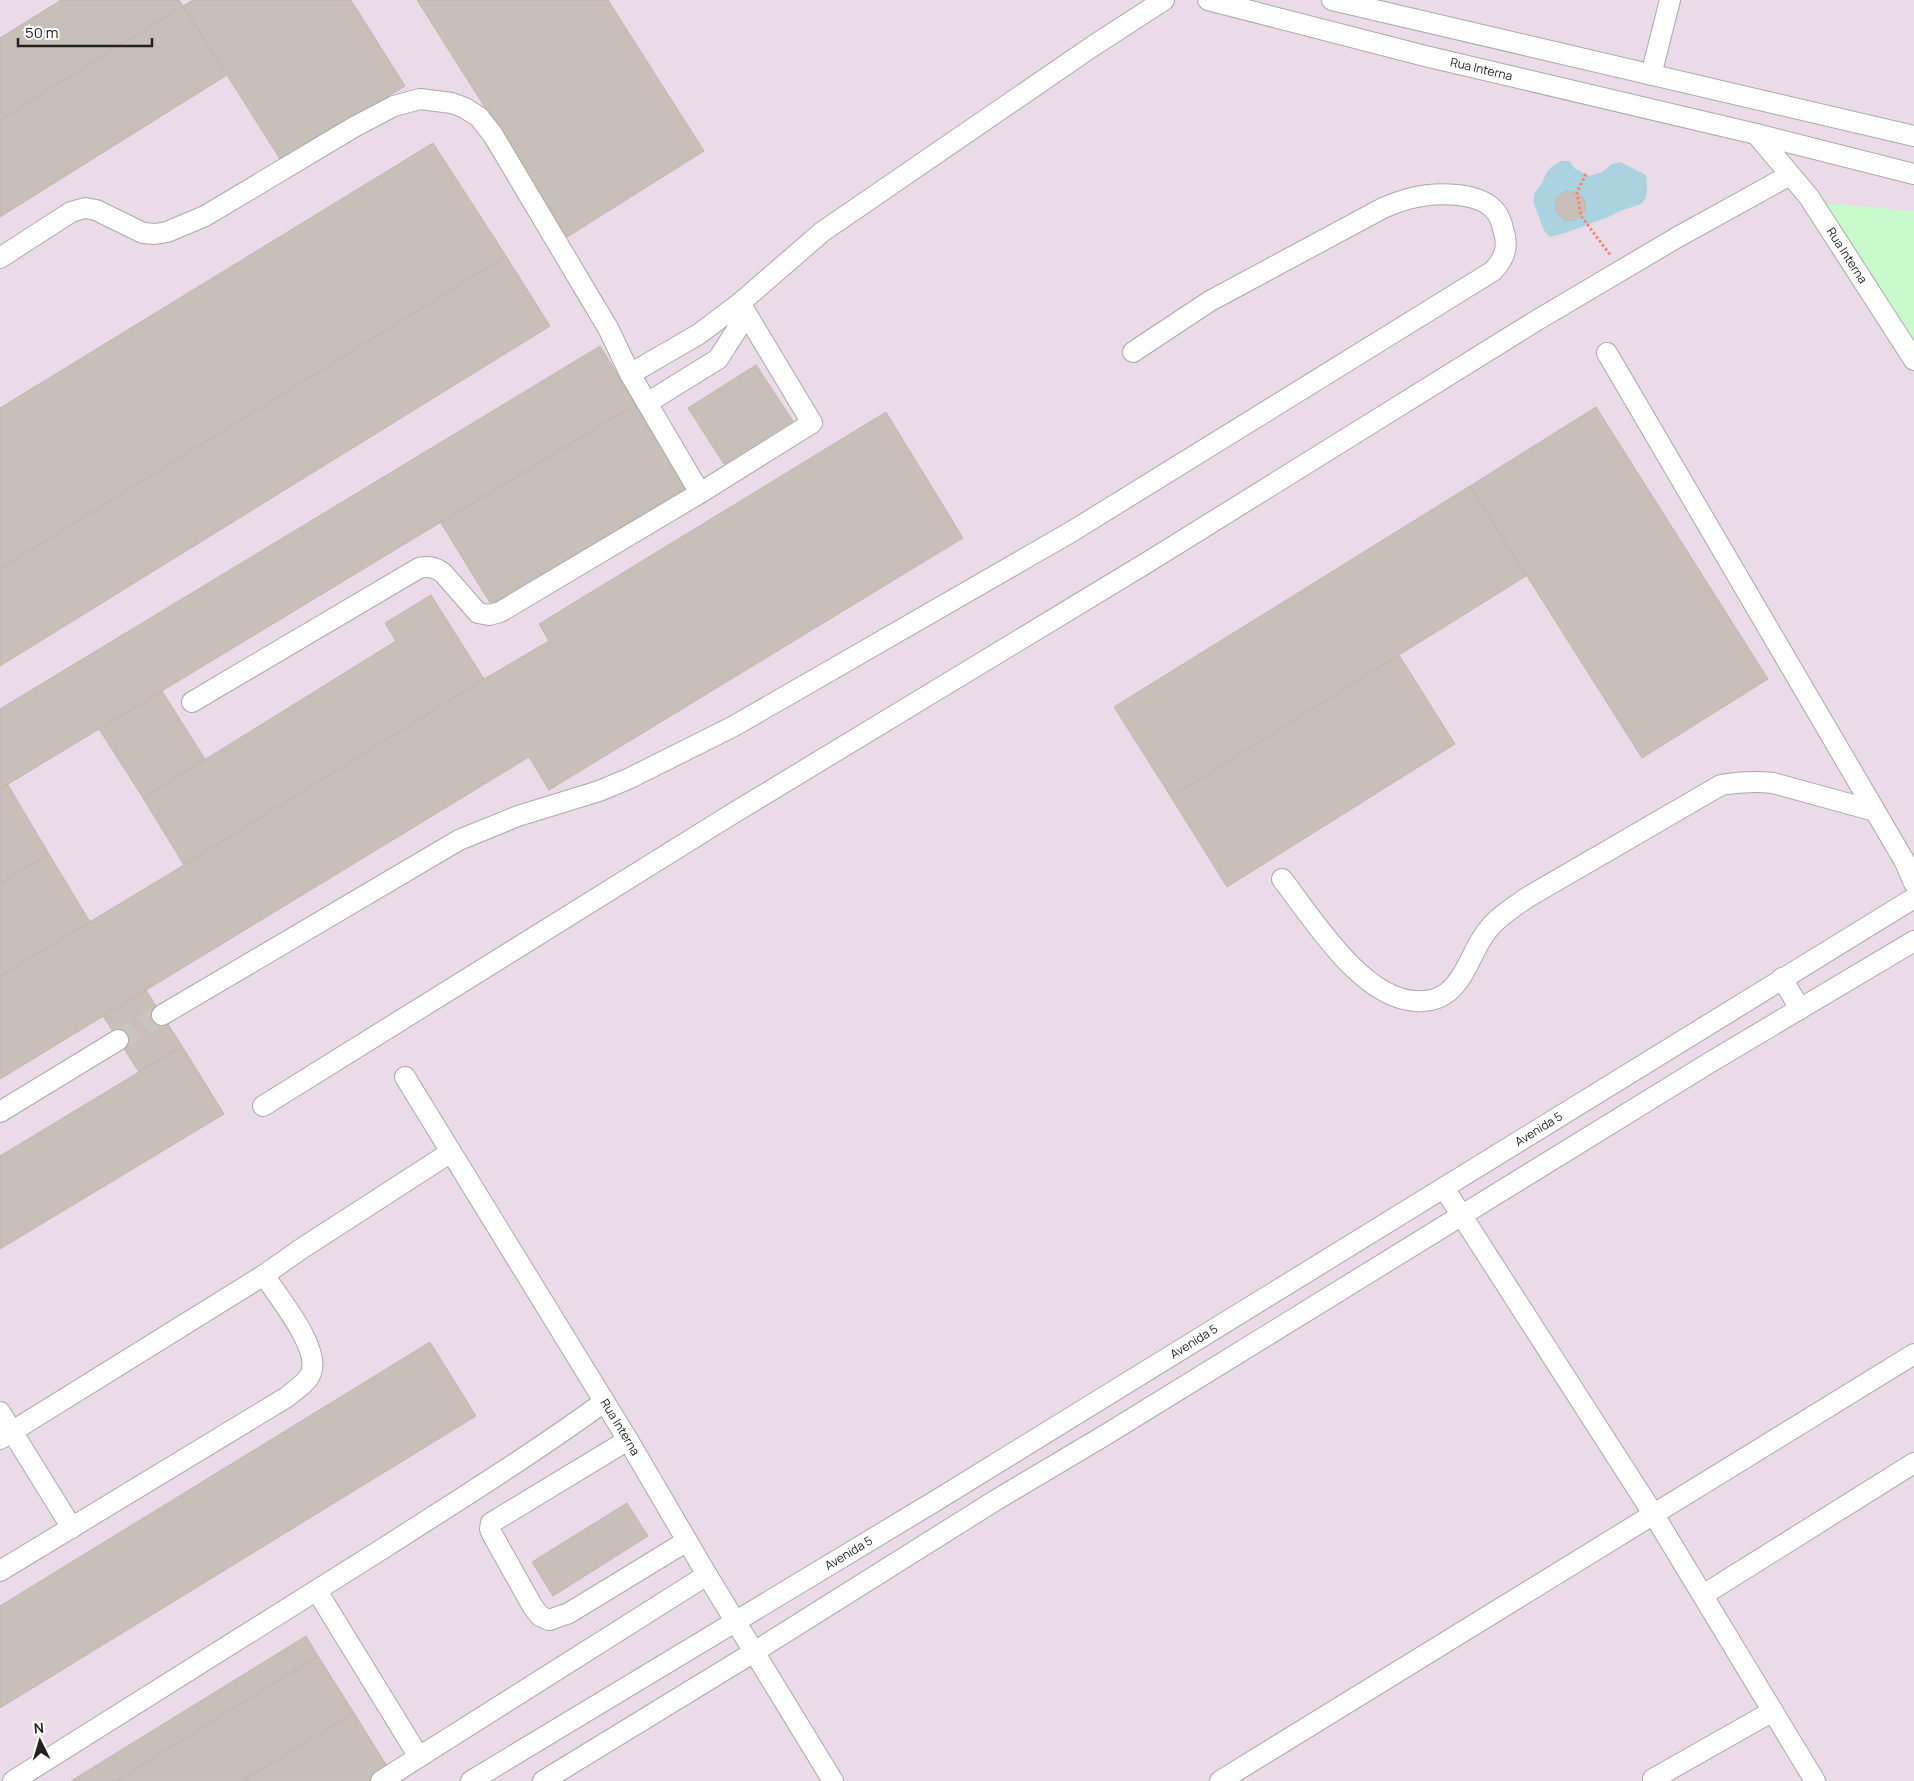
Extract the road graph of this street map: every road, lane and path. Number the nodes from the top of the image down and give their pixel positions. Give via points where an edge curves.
1 (1164, 0) edge
2 (1208, 0) edge
3 (1332, 0) edge
4 (1670, 0) edge
5 (1651, 75) junction
6 (1759, 100) junction
7 (1756, 134) junction
8 (1914, 136) edge
9 (1586, 174) dead end
10 (1914, 174) edge
11 (1790, 175) junction
12 (0, 258) edge
13 (1623, 270) junction
14 (740, 303) junction
15 (1133, 352) dead end
16 (1607, 353) dead end
17 (1914, 360) edge
18 (630, 374) junction
19 (647, 403) junction
20 (700, 493) junction
21 (192, 702) dead end
22 (1875, 811) junction
23 (1282, 879) dead end
24 (1914, 883) edge
25 (1914, 898) edge
26 (1914, 941) edge
27 (1782, 978) junction
28 (1800, 1009) junction
29 (162, 1015) tunnel mouth
30 (1690, 1036) junction
31 (118, 1040) tunnel mouth
32 (1709, 1063) junction
33 (405, 1077) dead end
34 (263, 1106) dead end
35 (0, 1112) edge
36 (451, 1152) junction
37 (1444, 1188) junction
38 (1462, 1216) junction
39 (264, 1276) junction
40 (1914, 1354) edge
41 (604, 1402) junction
42 (1090, 1406) junction
43 (0, 1412) edge
44 (1107, 1434) junction
45 (6, 1435) edge
46 (628, 1440) junction
47 (1914, 1462) edge
48 (980, 1473) junction
49 (996, 1500) junction
50 (1654, 1515) junction
51 (72, 1528) junction
52 (687, 1541) junction
53 (0, 1571) edge
54 (707, 1575) junction
55 (317, 1591) junction
56 (1703, 1595) junction
57 (736, 1621) junction
58 (754, 1652) junction
59 (1773, 1711) junction
60 (419, 1757) junction
61 (1653, 1780) dead end
62 (13, 1781) edge
63 (380, 1781) edge
64 (471, 1781) edge
65 (542, 1781) edge
66 (833, 1781) edge
67 (1220, 1781) edge
68 (1815, 1781) edge

1 - 14 lane via 822,232
2 - 7 lane, Rua Interna via 1425,56
3 - 5 lane
4 - 5 lane
5 - 6 lane
6 - 7 lane
6 - 8 lane
7 - 10 lane, Rua Interna
7 - 11 lane, Rua Interna
9 - 13 path via 1577,192 1581,216
11 - 13 lane
11 - 17 lane, Rua Interna via 1809,197
12 - 18 lane via 71,212 84,208 96,210 143,233 167,232 205,216 354,126 394,106 420,99 452,103 480,117 493,136 603,321
13 - 34 lane via 732,814
14 - 18 lane via 699,334
14 - 19 lane via 738,328 718,359
14 - 20 lane via 812,423
15 - 29 lane via 1210,301 1383,208 1411,198 1454,194 1478,199 1495,211 1502,226 1506,251 1493,271 1071,532 725,730 628,779 518,816 459,840
16 - 22 lane
18 - 19 lane
19 - 20 lane
20 - 21 lane via 509,607 489,615 478,614 438,569 419,568
22 - 23 lane via 1773,783 1756,781 1721,785 1528,897 1487,931 1458,982 1448,992 1427,1002 1390,996 1360,975
22 - 24 lane
25 - 27 lane, Avenida 5
26 - 28 lane
27 - 28 lane
27 - 30 lane, Avenida 5
28 - 32 lane
30 - 32 lane
30 - 37 lane, Avenida 5
31 - 35 lane
32 - 38 lane
33 - 36 lane, Rua Interna
36 - 39 lane
36 - 41 lane, Rua Interna
37 - 38 lane
37 - 42 lane, Avenida 5
38 - 44 lane
38 - 50 lane
39 - 45 lane
39 - 51 lane via 311,1348 314,1362 306,1382 287,1397
40 - 50 lane
41 - 46 lane, Rua Interna
41 - 55 lane
42 - 44 lane
42 - 48 lane, Avenida 5
43 - 45 lane
44 - 49 lane
45 - 51 lane
46 - 52 lane, Rua Interna
46 - 52 lane via 491,1523 492,1534 532,1607 549,1620 569,1613
47 - 56 lane
48 - 49 lane
48 - 57 lane, Avenida 5
49 - 58 lane
50 - 56 lane
50 - 67 lane
51 - 53 lane
52 - 54 lane, Rua Interna
54 - 57 lane, Rua Interna
54 - 60 lane
55 - 60 lane
55 - 62 lane
56 - 59 lane
57 - 58 lane, Rua Interna
57 - 64 lane, Avenida 5
58 - 65 lane
58 - 66 lane, Rua Interna
59 - 61 lane
59 - 68 lane
60 - 63 lane

